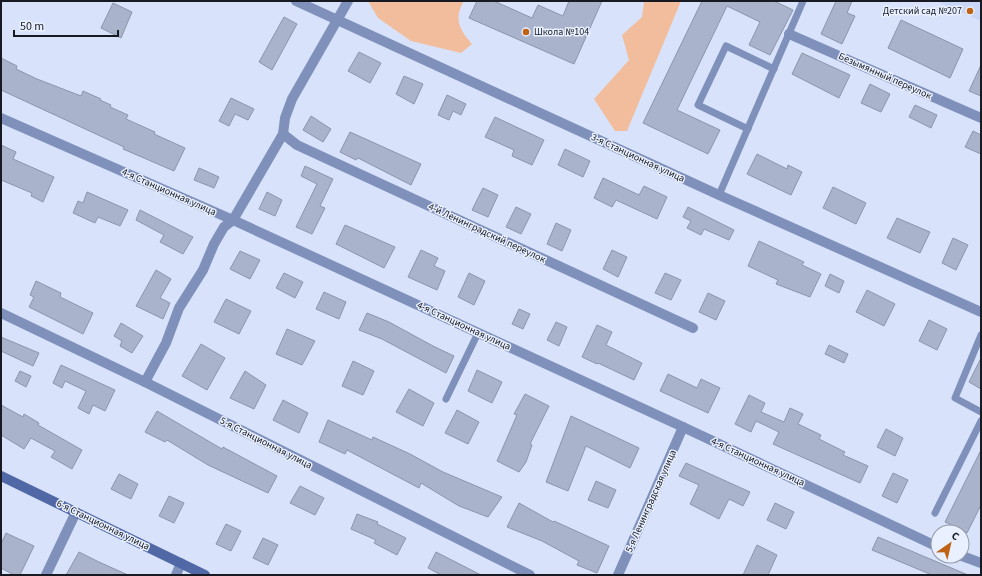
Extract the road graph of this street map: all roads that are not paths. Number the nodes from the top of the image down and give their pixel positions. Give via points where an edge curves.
1 (296, 1) edge
2 (348, 1) edge
3 (804, 1) edge
4 (338, 21) junction
5 (789, 34) junction
6 (774, 68) junction
7 (1, 118) edge
8 (981, 118) edge
9 (748, 129) junction
10 (283, 134) junction
11 (718, 195) junction
12 (233, 220) junction
13 (981, 312) edge
14 (1, 313) edge
15 (693, 328) dead end
16 (478, 333) junction
17 (981, 335) edge
18 (145, 382) junction
19 (446, 399) dead end
20 (981, 412) edge
21 (981, 421) edge
22 (683, 427) junction
23 (1, 476) edge
24 (76, 512) junction
25 (935, 513) dead end
26 (930, 544) edge
27 (970, 559) edge
28 (181, 563) junction
29 (981, 563) edge
30 (46, 575) edge
31 (176, 575) edge
32 (206, 575) edge
33 (530, 575) edge
34 (618, 575) edge

1 - 4 street, 3-я Станционная улица
2 - 4 street
3 - 5 lane
4 - 10 street via 292,99 285,118
4 - 11 street, 3-я Станционная улица
5 - 6 lane
5 - 8 street, Безымянный переулок
6 - 9 lane
6 - 9 lane via 726,46 698,105
7 - 12 street, 4-я Станционная улица
9 - 11 lane
10 - 12 street
10 - 15 street, 4-й Ленинградский переулок via 297,145
11 - 13 street, 3-я Станционная улица
12 - 16 street, 4-я Станционная улица
12 - 18 street via 224,227 203,270 179,308 166,343
14 - 18 street, 5-я Станционная улица
16 - 19 lane
16 - 22 street, 4-я Станционная улица
17 - 20 lane via 955,398
18 - 33 street, 5-я Станционная улица
21 - 25 lane
22 - 26 street, 4-я Станционная улица
22 - 34 street, 5-я Ленинградская улица
23 - 24 main road, 6-я Станционная улица
24 - 28 main road, 6-я Станционная улица
24 - 30 street
27 - 29 street
28 - 31 street
28 - 32 main road, 6-я Станционная улица

